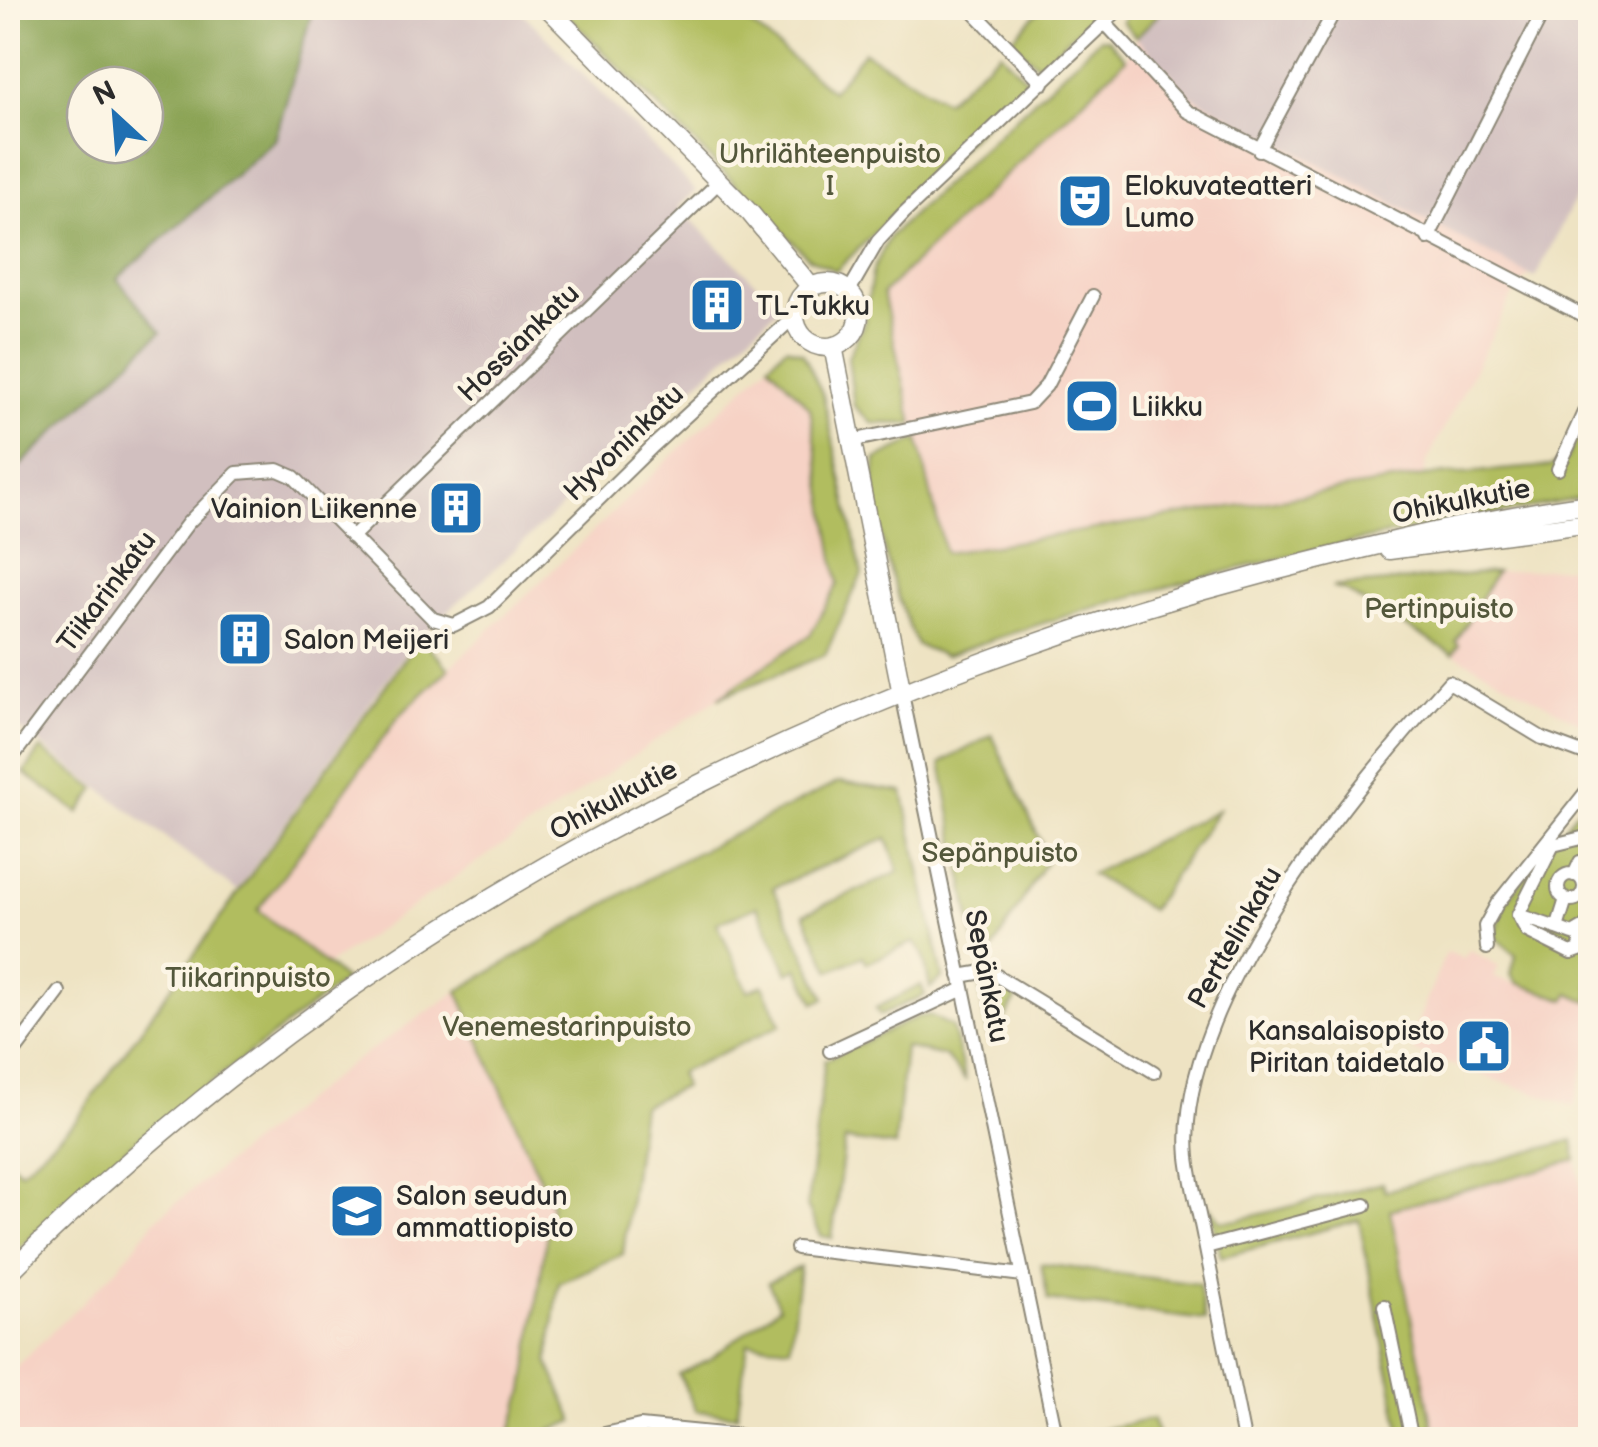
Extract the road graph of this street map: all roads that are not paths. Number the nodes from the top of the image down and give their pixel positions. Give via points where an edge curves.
1 (548, 8) edge
2 (970, 8) edge
3 (1120, 8) edge
4 (1336, 8) edge
5 (1545, 8) edge
6 (1105, 23) junction
7 (1043, 82) junction
8 (1259, 150) junction
9 (719, 182) junction
10 (1428, 238) junction
11 (812, 287) junction
12 (849, 291) junction
13 (1094, 296) dead end
14 (795, 316) junction
15 (1590, 319) edge
16 (833, 346) junction
17 (1590, 400) edge
18 (852, 442) junction
19 (1558, 470) dead end
20 (1590, 504) edge
21 (1590, 523) edge
22 (352, 537) junction
23 (1344, 553) junction
24 (902, 694) junction
25 (1590, 756) edge
26 (8, 763) edge
27 (1590, 786) edge
28 (1590, 836) edge
29 (1590, 862) edge
30 (1574, 875) junction
31 (1587, 890) edge
32 (1566, 899) junction
33 (1518, 915) junction
34 (1590, 924) edge
35 (1557, 928) junction
36 (1578, 933) junction
37 (1488, 948) dead end
38 (1586, 950) edge
39 (961, 983) junction
40 (59, 992) dead end
41 (830, 1051) dead end
42 (8, 1060) edge
43 (1154, 1072) dead end
44 (1365, 1204) dead end
45 (1206, 1247) junction
46 (797, 1248) dead end
47 (8, 1274) edge
48 (1024, 1275) junction
49 (1384, 1306) dead end
50 (757, 1438) edge
51 (578, 1440) edge
52 (784, 1440) edge
53 (1057, 1440) edge
54 (1244, 1440) edge
55 (1412, 1440) edge

1 - 9 main road
2 - 7 street
3 - 6 street
4 - 8 street
5 - 10 street
6 - 7 street
6 - 8 street via 1186,112
7 - 12 street via 878,241
8 - 10 street
9 - 11 main road
9 - 22 street, Hossiankatu
10 - 15 street
11 - 12 main road via 831,283
11 - 14 main road
12 - 16 main road via 859,308 856,328
13 - 18 street via 1030,404
14 - 16 main road via 812,343
14 - 22 street, Hyvoninkatu via 489,607 454,625 433,619
16 - 18 main road, Sepänkatu
17 - 19 street
18 - 24 main road, Sepänkatu
20 - 23 main road, Ohikulkutie
21 - 23 main road, Ohikulkutie
22 - 26 street, Tiikarinkatu via 294,478 278,470 238,473 188,523
23 - 24 main road, Ohikulkutie via 1073,630
24 - 39 street, Sepänkatu
24 - 47 main road, Ohikulkutie via 591,838 402,952 182,1116
25 - 45 street, Perttelinkatu via 1542,738 1449,682 1330,829 1210,1024 1191,1095 1188,1155
27 - 37 street via 1497,904 1485,926
28 - 33 street via 1554,844
29 - 30 street via 1580,862
30 - 31 street
30 - 32 street via 1559,885
31 - 32 street
32 - 35 street
33 - 35 street
33 - 38 street via 1527,932 1542,940 1571,953
34 - 36 street
35 - 36 street
36 - 38 street
39 - 41 street
39 - 43 street via 989,971
39 - 48 street, Sepänkatu
40 - 42 street
44 - 45 street
45 - 54 street, Perttelinkatu
46 - 48 street
48 - 53 street, Sepänkatu
49 - 55 street
50 - 51 street via 640,1426
50 - 52 street

